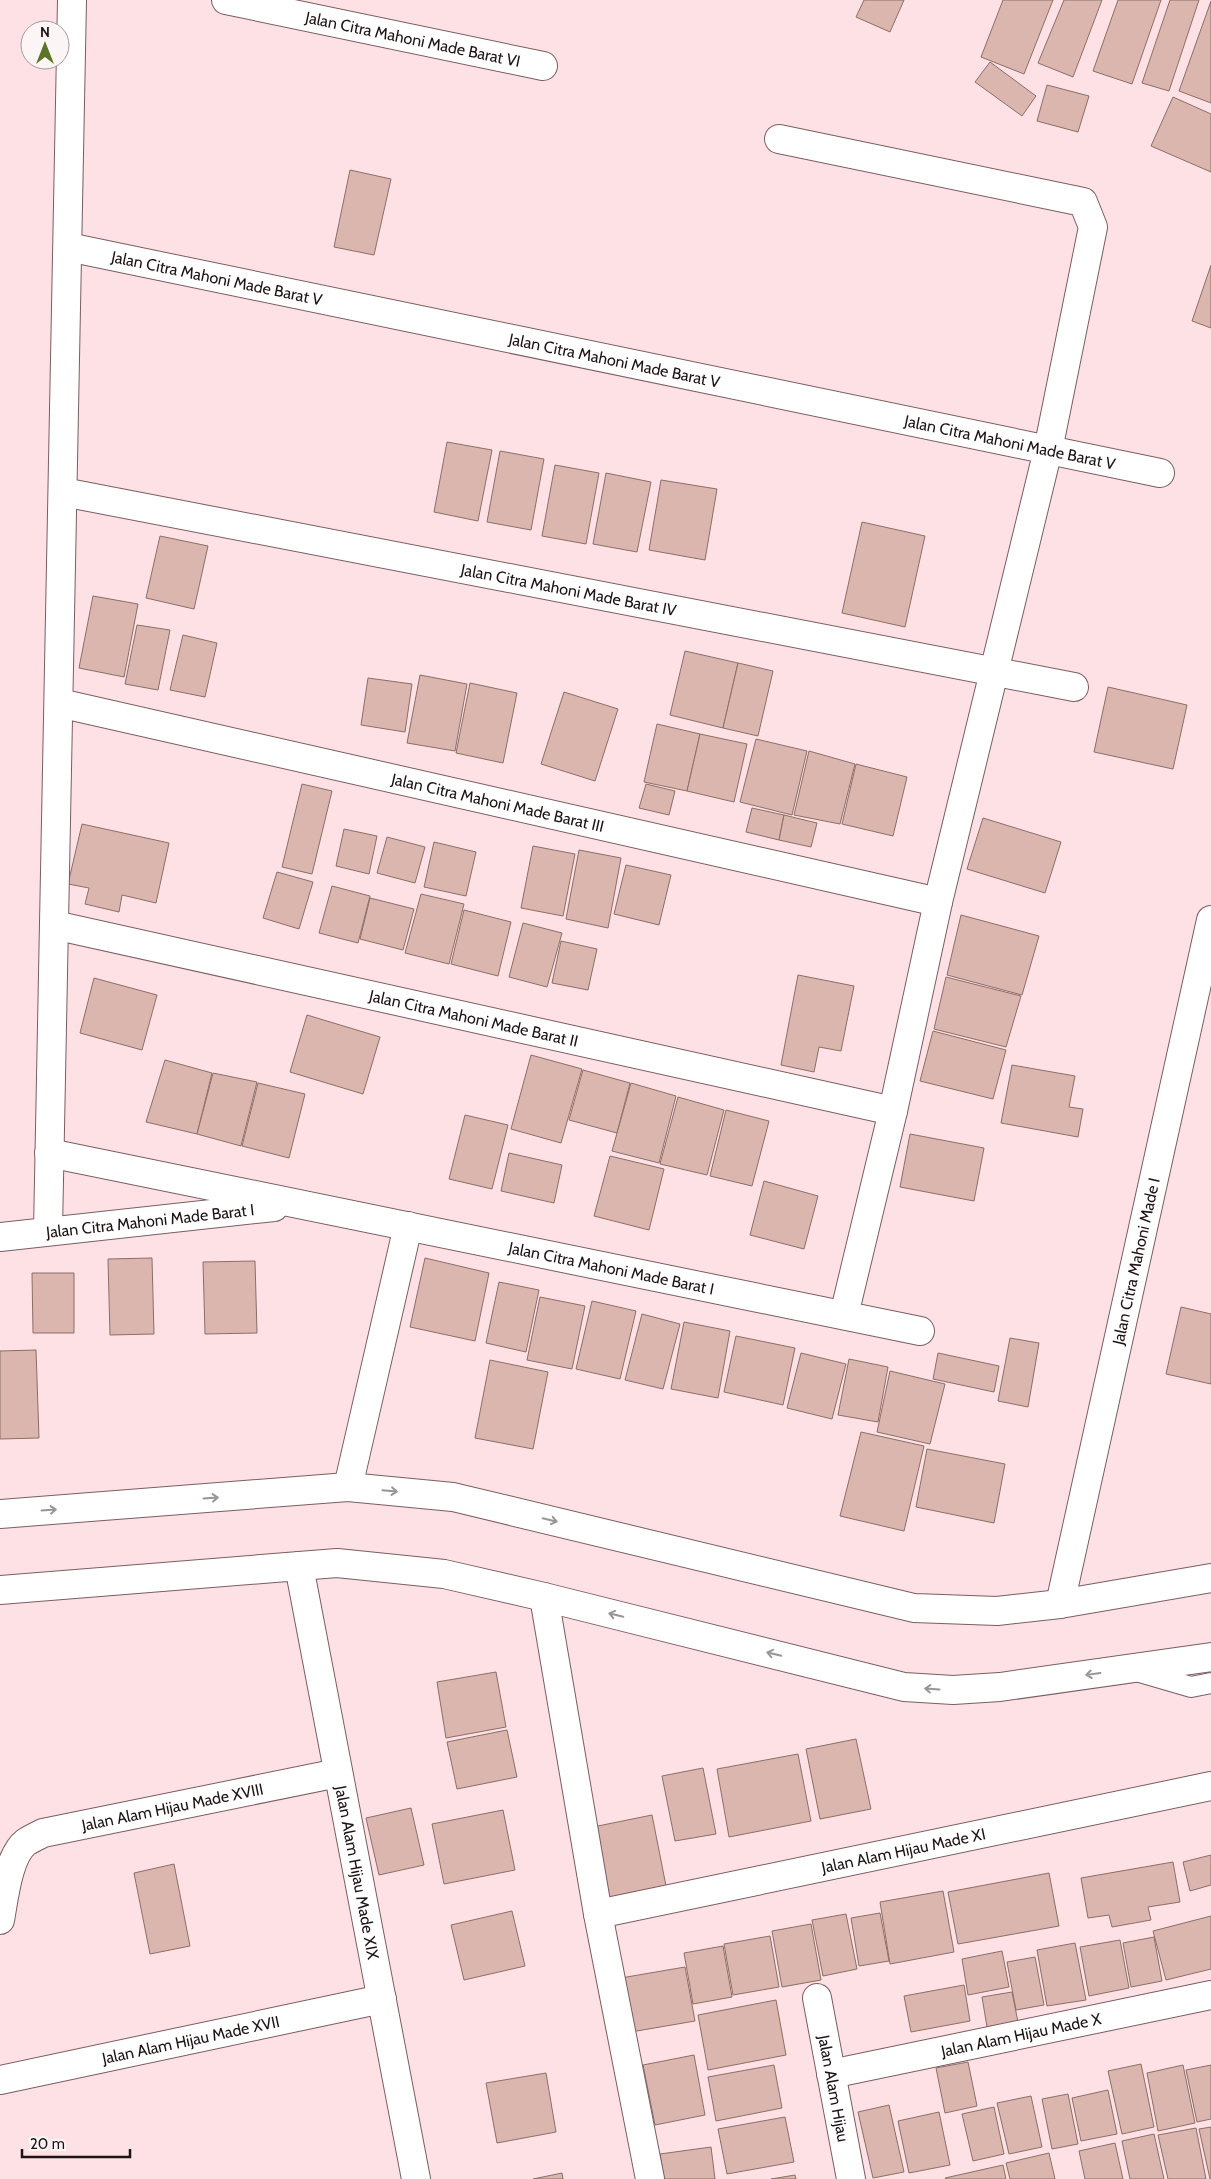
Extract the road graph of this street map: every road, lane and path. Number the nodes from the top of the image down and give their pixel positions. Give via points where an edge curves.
1 (72, 0) edge
2 (226, 0) edge
3 (543, 66) dead end
4 (779, 139) dead end
5 (68, 247) junction
6 (1048, 450) junction
7 (1160, 473) dead end
8 (63, 492) junction
9 (995, 672) junction
10 (1074, 687) dead end
11 (59, 703) junction
12 (938, 902) junction
13 (1211, 920) edge
14 (54, 925) junction
15 (892, 1111) junction
16 (49, 1153) junction
17 (301, 1204) junction
18 (408, 1226) junction
19 (48, 1231) junction
20 (0, 1236) edge
21 (844, 1315) junction
22 (920, 1331) dead end
23 (348, 1487) junction
24 (0, 1514) edge
25 (299, 1566) junction
26 (1211, 1578) edge
27 (0, 1590) edge
28 (544, 1597) junction
29 (1060, 1604) junction
30 (1211, 1657) edge
31 (1128, 1669) junction
32 (1211, 1683) edge
33 (338, 1773) junction
34 (1211, 1786) edge
35 (598, 1914) junction
36 (0, 1920) edge
37 (1211, 1996) edge
38 (817, 1998) dead end
39 (382, 1999) junction
40 (831, 2074) junction
41 (0, 2080) edge
42 (416, 2179) edge
43 (650, 2179) edge
44 (851, 2179) edge

1 - 5 street
2 - 3 street, Jalan Citra Mahoni Made Barat VI
4 - 6 street via 1083,202 1093,227
5 - 6 street, Jalan Citra Mahoni Made Barat V
5 - 8 street
6 - 7 street, Jalan Citra Mahoni Made Barat V
6 - 9 street
8 - 9 street, Jalan Citra Mahoni Made Barat IV
8 - 11 street
9 - 10 street, Jalan Citra Mahoni Made Barat IV
9 - 12 street
11 - 12 street, Jalan Citra Mahoni Made Barat III
11 - 14 street
12 - 15 street
13 - 29 street, Jalan Citra Mahoni Made I
14 - 15 street, Jalan Citra Mahoni Made Barat II
14 - 16 street
15 - 21 street
16 - 17 street, Jalan Citra Mahoni Made Barat I
16 - 19 street
17 - 18 street, Jalan Citra Mahoni Made Barat I
17 - 19 street, Jalan Citra Mahoni Made Barat I
18 - 21 street, Jalan Citra Mahoni Made Barat I
18 - 23 street
19 - 20 street, Jalan Citra Mahoni Made Barat I
21 - 22 street, Jalan Citra Mahoni Made Barat I
24 -> 23 street
23 -> 29 street via 453,1497 914,1608 997,1611
25 - 27 street
25 - 28 street via 336,1563 444,1574
25 - 33 street, Jalan Alam Hijau Made XIX
26 - 29 street
31 -> 28 street via 1000,1687 953,1690 904,1687
28 - 35 street
30 - 31 street
31 - 32 lane via 1191,1687
33 - 36 street, Jalan Alam Hijau Made XVIII via 43,1833 24,1843 15,1857
33 - 39 street, Jalan Alam Hijau Made XIX
34 - 35 street, Jalan Alam Hijau Made XI
35 - 43 street
37 - 40 street, Jalan Alam Hijau Made X
38 - 40 street, Jalan Alam Hijau
39 - 41 street, Jalan Alam Hijau Made XVII
39 - 42 street, Jalan Alam Hijau Made XIX
40 - 44 street, Jalan Alam Hijau

